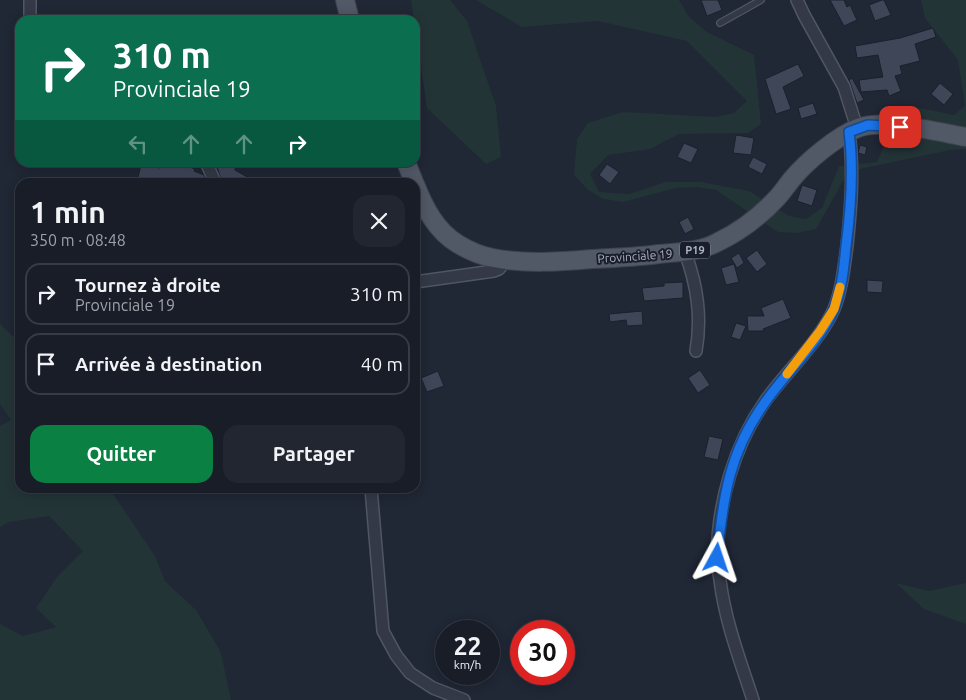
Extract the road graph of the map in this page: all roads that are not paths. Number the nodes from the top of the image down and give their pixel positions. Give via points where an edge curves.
1 (30, 0) edge
2 (345, 0) edge
3 (761, 0) edge
4 (798, 0) edge
5 (30, 15) edge
6 (349, 15) edge
7 (720, 23) dead end
8 (853, 130) junction
9 (966, 137) edge
10 (420, 197) edge
11 (685, 252) junction
12 (507, 259) junction
13 (420, 281) edge
14 (696, 351) dead end
15 (371, 493) edge
16 (464, 700) edge
17 (753, 700) edge

1 - 5 street
2 - 6 main road
3 - 7 lane
4 - 8 street via 844,87
8 - 9 main road, Provinciale 19 / P19 via 883,125
8 - 11 main road, Provinciale 19 / P19 via 810,161 763,212 740,229 718,243
8 - 17 street via 850,212 843,277 834,309 745,433 729,474 720,519 717,558 723,607
10 - 12 main road, Provinciale 19 / P19 via 430,216 458,244 483,255
11 - 12 main road, Provinciale 19 / P19 via 560,262
11 - 14 street via 700,310
12 - 13 street via 494,271
15 - 16 street via 383,632 410,673 433,688

